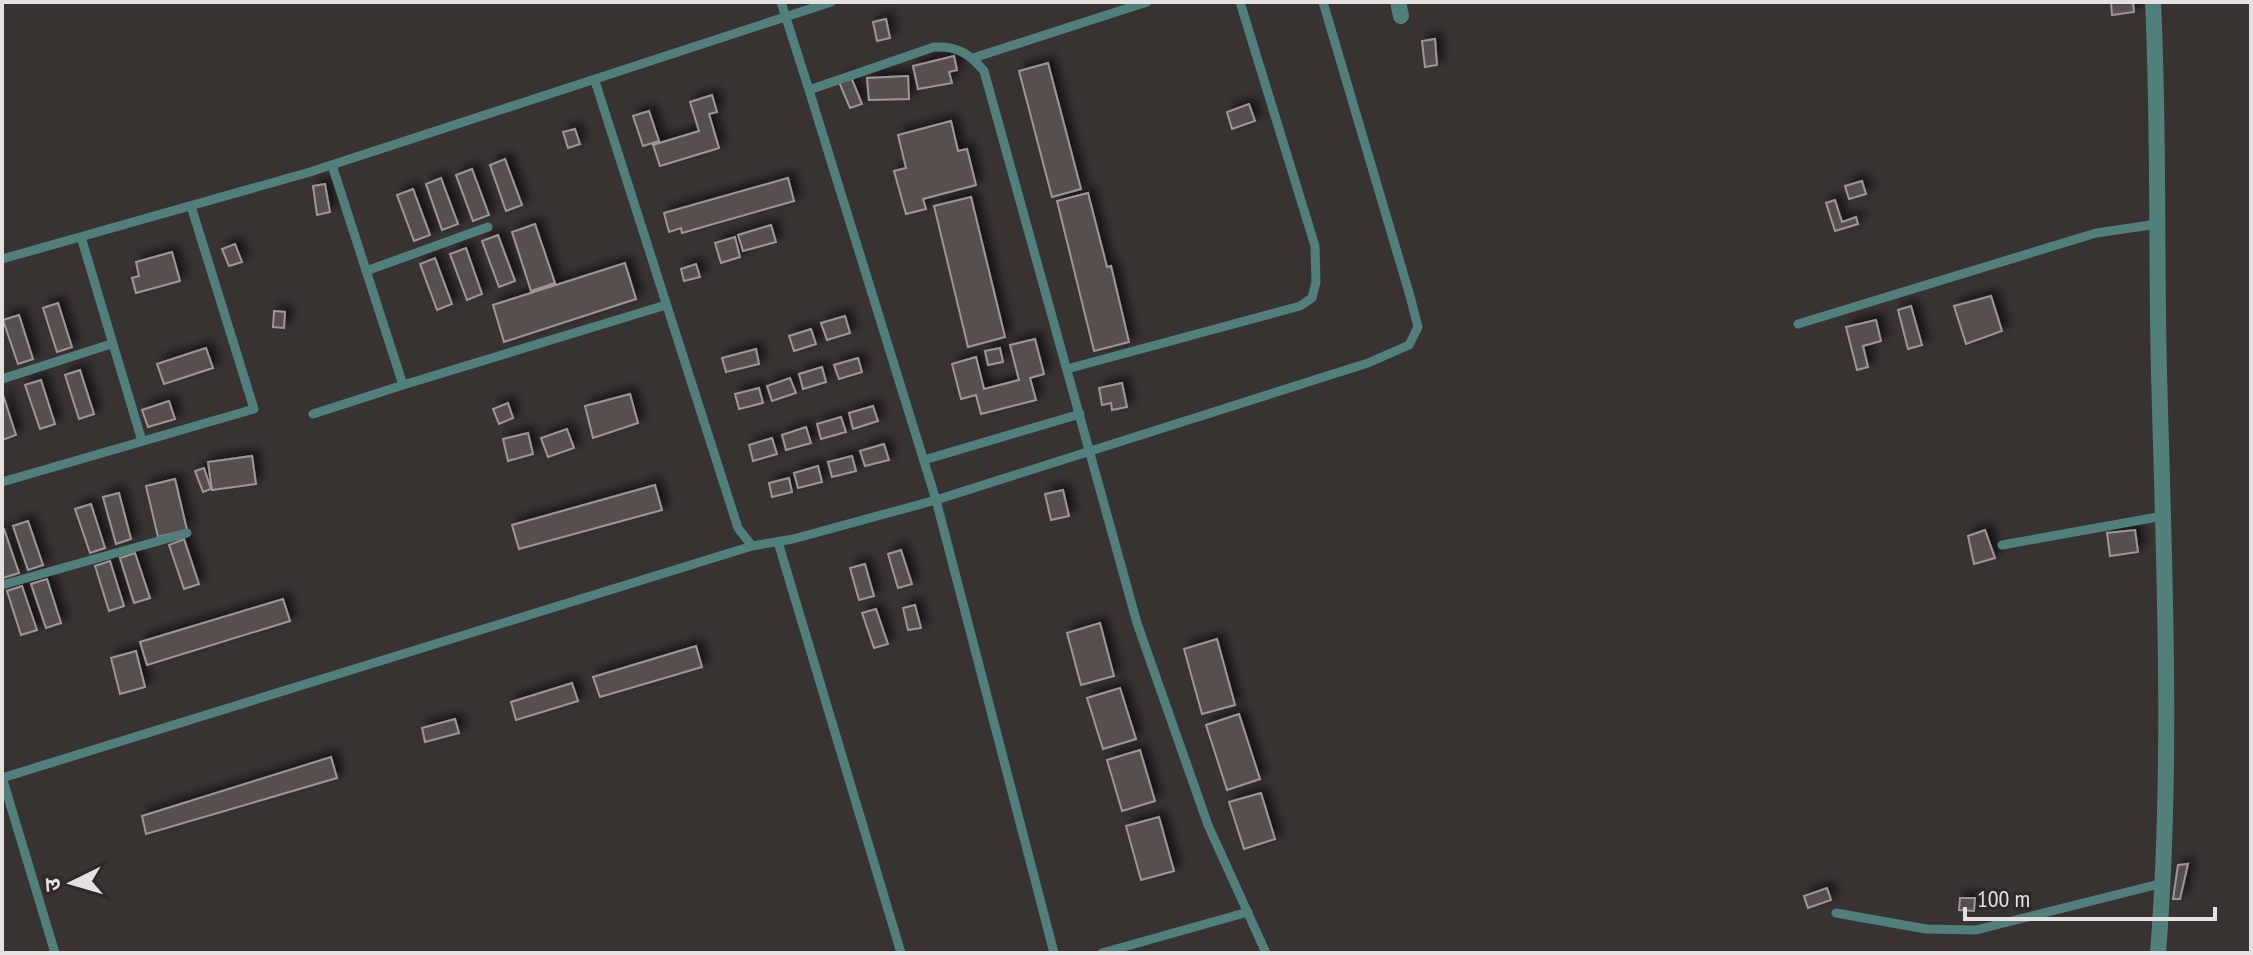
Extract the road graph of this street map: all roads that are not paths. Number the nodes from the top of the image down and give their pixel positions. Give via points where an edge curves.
1 (781, 2) edge
2 (831, 2) edge
3 (1147, 2) edge
4 (1240, 2) edge
5 (1323, 2) edge
6 (2153, 2) edge
7 (786, 16) junction
8 (973, 58) junction
9 (595, 81) junction
10 (809, 90) junction
11 (332, 165) junction
12 (191, 206) junction
13 (2158, 224) junction
14 (488, 227) dead end
15 (81, 237) junction
16 (2, 259) edge
17 (366, 271) junction
18 (666, 305) junction
19 (1798, 324) dead end
20 (111, 344) junction
21 (1067, 369) junction
22 (2, 379) edge
23 (403, 385) junction
24 (313, 414) dead end
25 (1080, 414) junction
26 (142, 441) junction
27 (1090, 452) junction
28 (924, 460) junction
29 (2, 482) edge
30 (936, 500) junction
31 (2163, 516) junction
32 (187, 533) dead end
33 (778, 542) junction
34 (2002, 545) dead end
35 (752, 546) junction
36 (2, 585) edge
37 (2, 778) edge
38 (2163, 883) junction
39 (1248, 912) junction
40 (1836, 913) dead end
41 (55, 953) edge
42 (901, 953) edge
43 (1054, 953) edge
44 (1102, 953) edge
45 (1266, 953) edge
46 (2158, 953) edge

1 - 7 lane
2 - 7 lane
3 - 8 lane
4 - 21 lane via 1315,246 1312,298 1300,306
5 - 27 lane via 1418,327 1409,345 1368,363
6 - 13 street
7 - 9 lane
7 - 10 lane
8 - 10 lane via 952,46 934,47
8 - 21 lane via 984,71
9 - 11 lane
9 - 18 lane
10 - 28 lane
11 - 12 lane
11 - 17 lane
12 - 15 lane
12 - 26 lane via 254,409
13 - 19 lane via 2096,233
13 - 31 street
14 - 17 lane
15 - 16 lane
15 - 20 lane
17 - 23 lane
18 - 23 lane
18 - 35 lane via 738,528
20 - 22 lane
20 - 26 lane
21 - 25 lane
23 - 24 lane
25 - 27 lane
25 - 28 lane
26 - 29 lane
27 - 30 lane
27 - 39 lane via 1137,623 1175,735
28 - 30 lane
30 - 33 lane
30 - 43 lane
31 - 34 lane
31 - 38 street
32 - 36 lane
33 - 35 lane
33 - 42 lane
35 - 37 lane
37 - 41 lane
38 - 40 lane via 1976,930 1926,929
38 - 46 street
39 - 44 lane
39 - 45 lane

